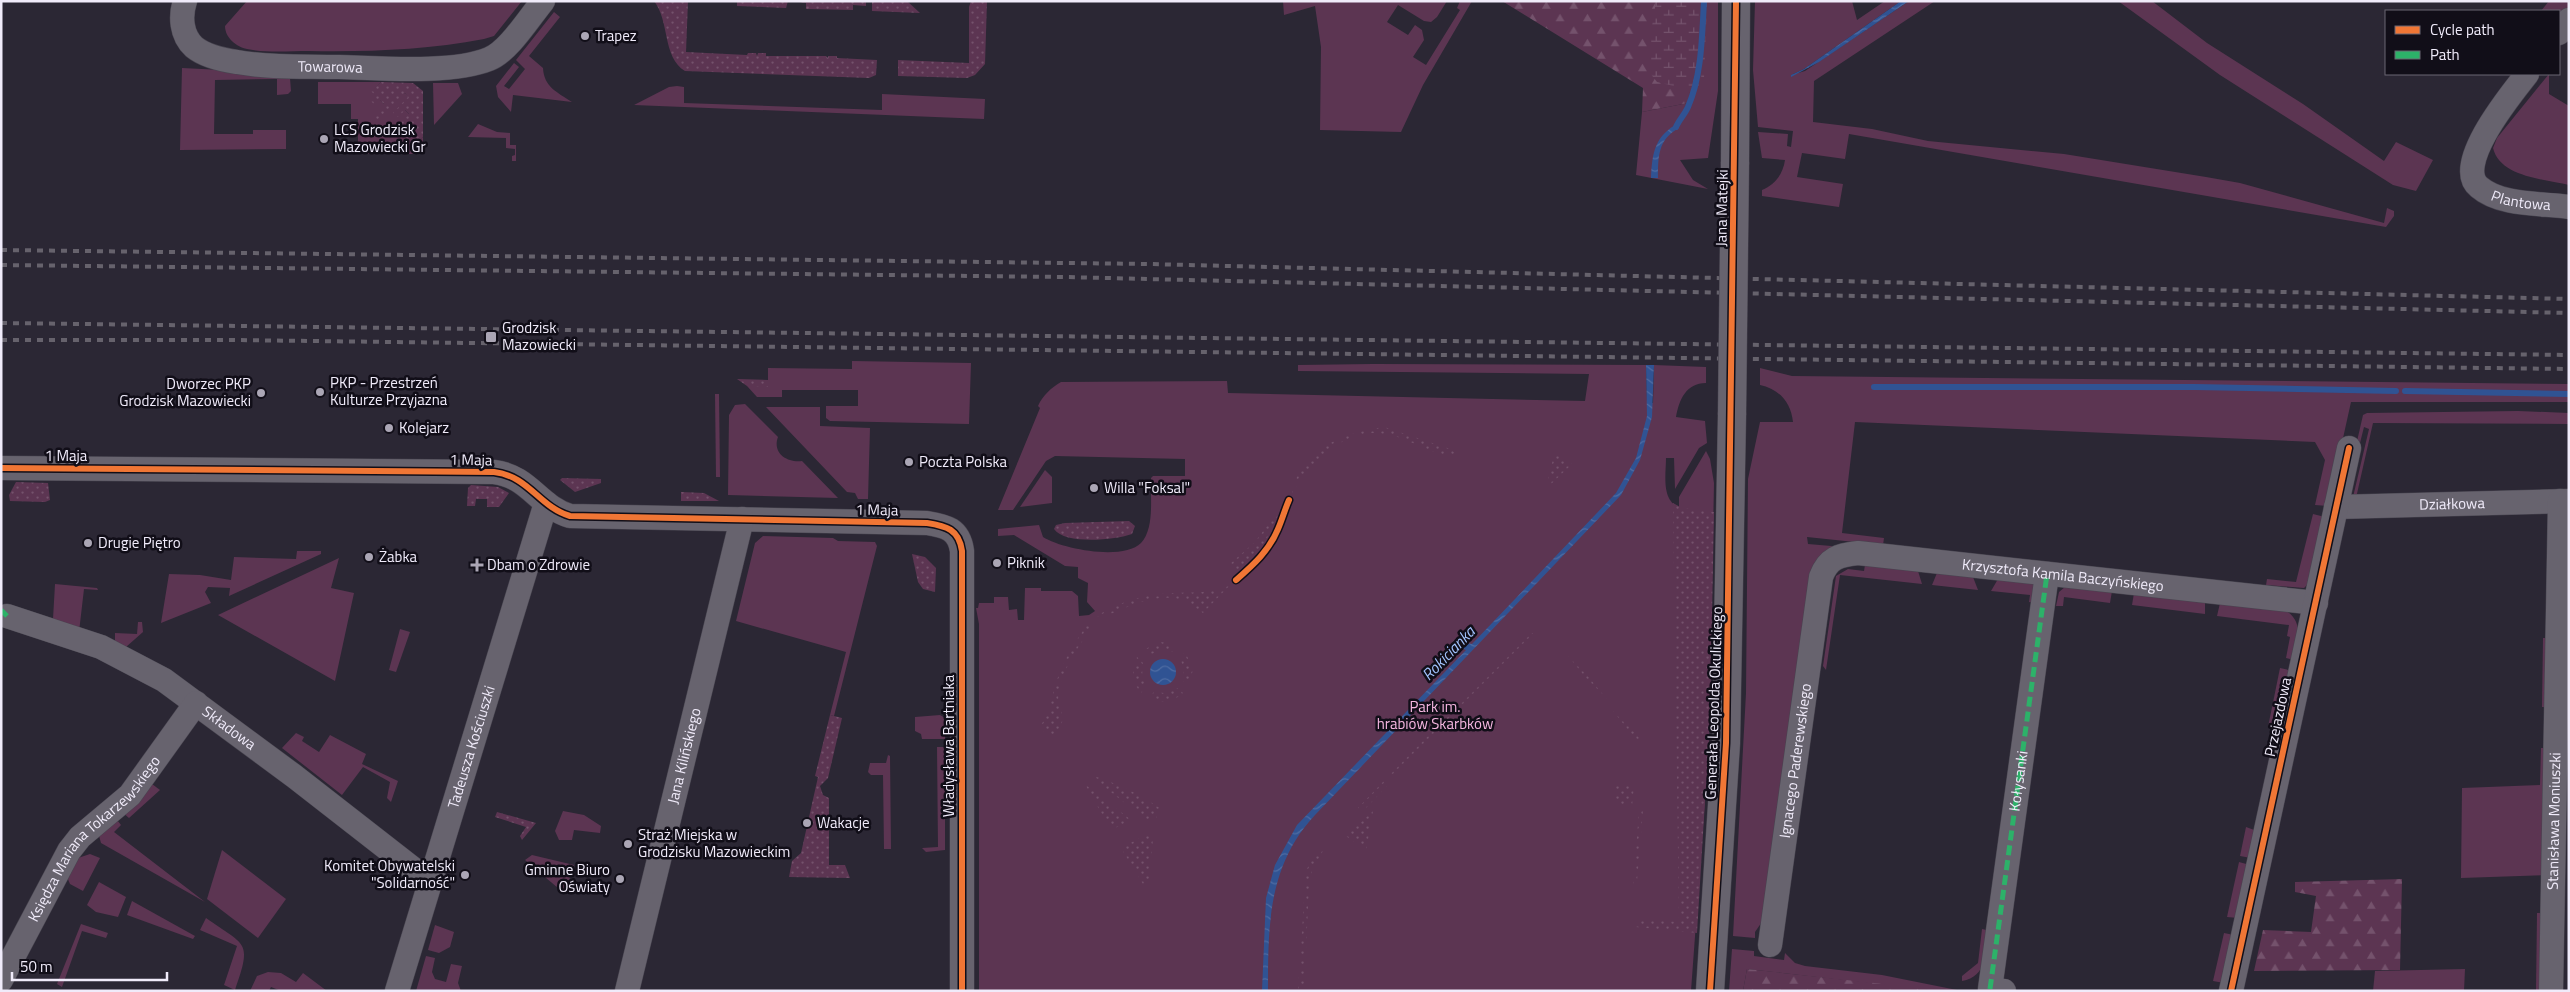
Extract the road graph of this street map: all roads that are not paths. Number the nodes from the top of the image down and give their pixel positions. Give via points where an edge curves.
1 (185, 1) edge
2 (543, 1) edge
3 (1736, 1) edge
4 (2569, 20) edge
5 (2560, 32) edge
6 (2526, 75) edge
7 (2569, 207) edge
8 (1732, 415) joint
9 (2348, 448) dead end
10 (1, 468) edge
11 (2564, 501) edge
12 (546, 503) junction
13 (2336, 507) junction
14 (742, 519) junction
15 (927, 523) joint
16 (2047, 574) junction
17 (1822, 577) joint
18 (2316, 604) junction
19 (6, 616) dead end
20 (196, 703) junction
21 (430, 882) junction
22 (1770, 945) dead end
23 (1, 980) edge
24 (1997, 990) edge
25 (397, 991) edge
26 (627, 991) edge
27 (962, 991) edge
28 (1710, 991) edge
29 (2231, 991) edge
30 (2551, 991) edge

1 - 2 street, Towarowa via 181,12 187,37 194,47 214,57 253,64 409,68 481,62 502,52
3 - 8 street, Jana Matejki, bridge
4 - 5 street
6 - 7 street, Plantowa via 2494,116 2476,153 2472,175 2478,187 2501,198
8 - 28 street, Generała Leopolda Okulickiego via 1726,743
9 - 13 street, Przejazdowa
10 - 12 street, 1 Maja via 494,472 514,476
11 - 13 street, Działkowa
11 - 30 street, Stanisława Moniuszki
12 - 14 street, 1 Maja via 556,512 570,516
12 - 21 street, Tadeusza Kościuszki
13 - 18 street, Przejazdowa
14 - 15 street, 1 Maja
14 - 26 street, Jana Kilińskiego
15 - 27 street, Władysława Bartniaka via 954,531 962,551
16 - 17 street, Krzysztofa Kamila Baczyńskiego via 1858,553 1831,560
16 - 18 street, Krzysztofa Kamila Baczyńskiego
16 - 24 street, Kołysanki
17 - 22 street, Ignacego Paderewskiego
18 - 29 street, Przejazdowa
19 - 20 street, Składowa via 101,646 164,680
20 - 21 street, Składowa
20 - 23 street, Księdza Mariana Tokarzewskiego via 130,795 80,837 69,851
21 - 25 street, Tadeusza Kościuszki

